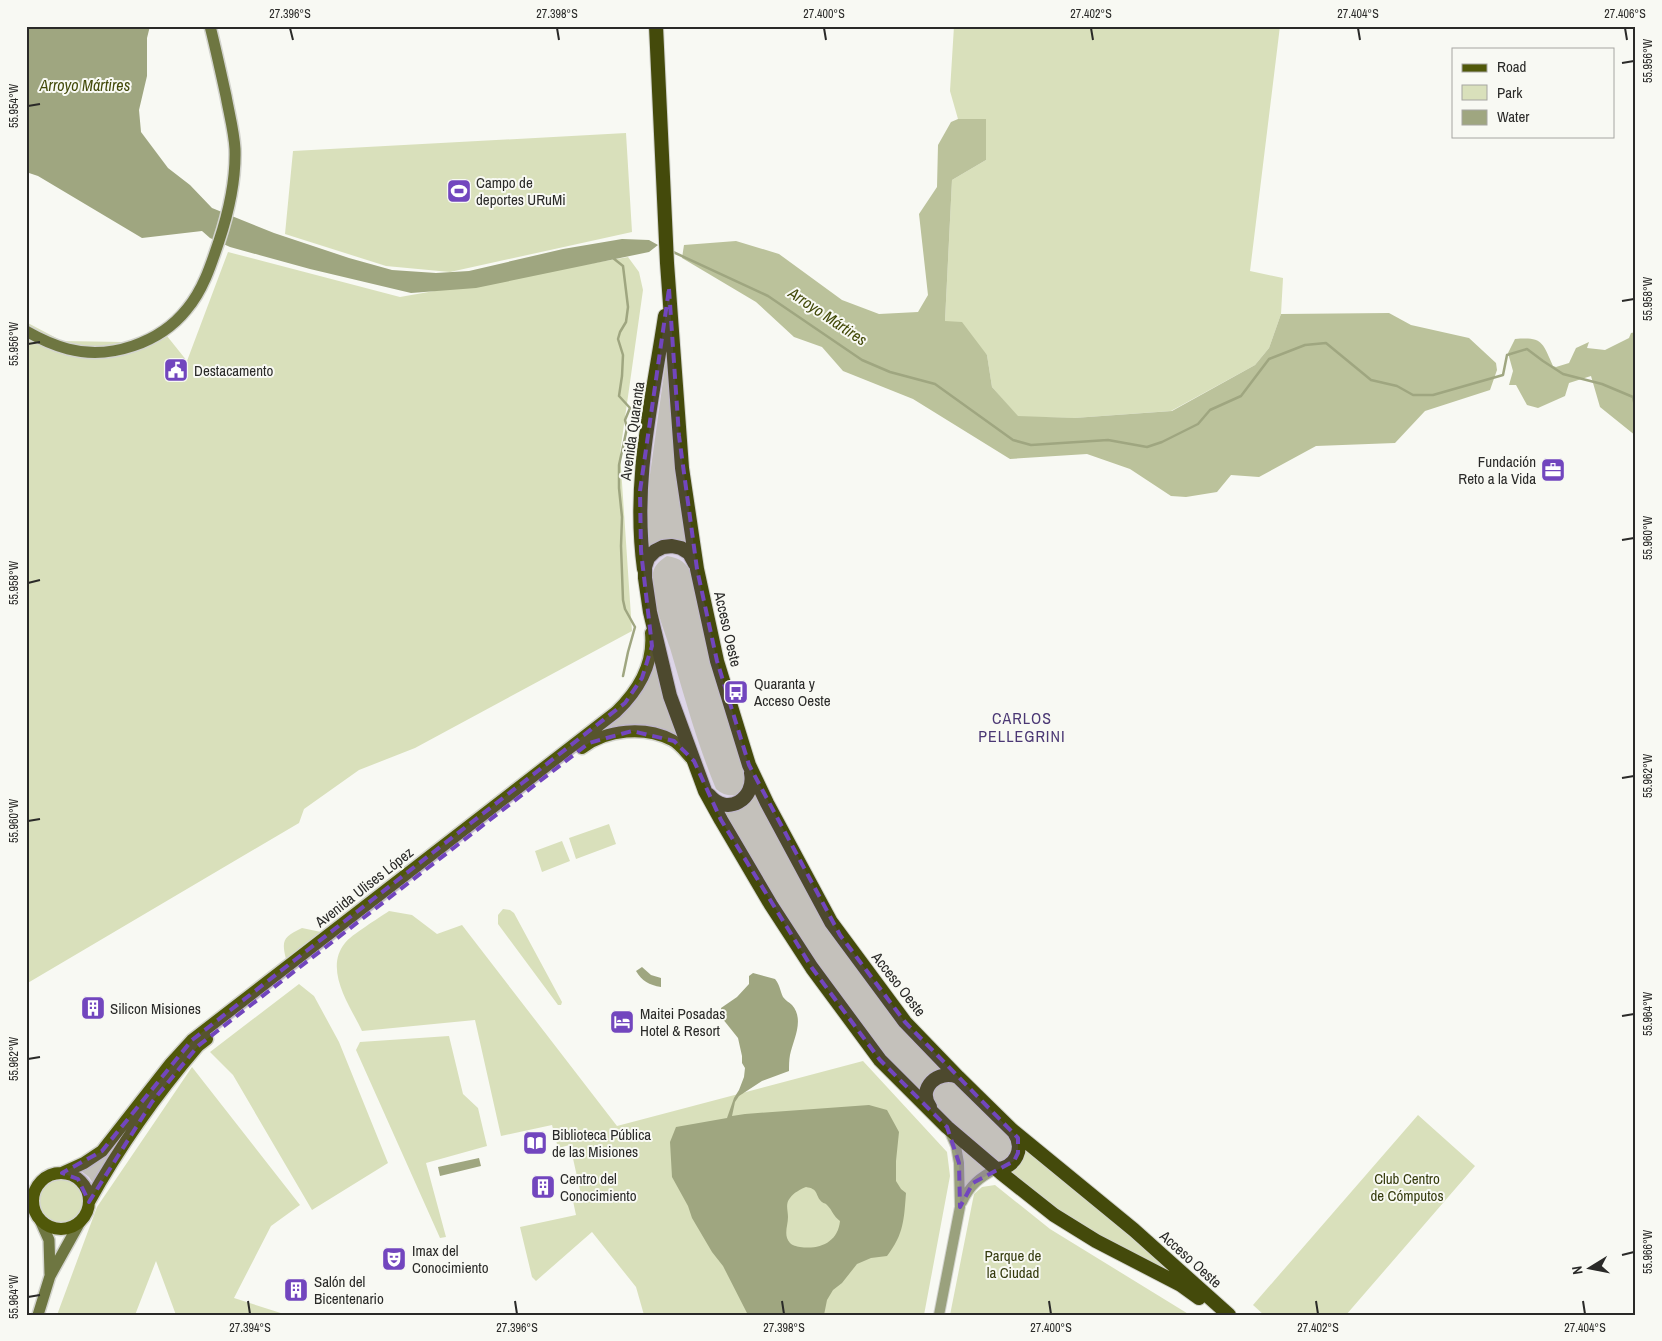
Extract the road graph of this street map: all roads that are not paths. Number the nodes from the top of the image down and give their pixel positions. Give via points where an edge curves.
1 (210, 26) edge
2 (656, 26) edge
3 (669, 289) junction
4 (26, 331) edge
5 (697, 569) junction
6 (644, 578) junction
7 (650, 612) junction
8 (694, 761) junction
9 (749, 765) junction
10 (705, 791) junction
11 (958, 1077) junction
12 (931, 1109) junction
13 (948, 1127) junction
14 (1012, 1130) junction
15 (996, 1169) junction
16 (62, 1173) junction
17 (41, 1181) junction
18 (26, 1183) edge
19 (89, 1202) junction
20 (960, 1207) junction
21 (34, 1211) edge
22 (80, 1222) junction
23 (50, 1276) junction
24 (38, 1315) edge
25 (939, 1315) edge
26 (1224, 1315) edge
27 (1229, 1315) edge

1 - 4 main road via 235,147 234,178 228,214 201,288 187,310 166,329 127,348 106,352 69,350
2 - 3 highway, Avenida Quaranta
3 - 5 highway, Avenida Quaranta via 678,436
3 - 6 highway, Avenida Quaranta via 640,491
5 - 6 highway via 689,553 681,548 663,547 648,558
5 - 9 highway, Acceso Oeste via 717,661
6 - 7 highway, Avenida Quaranta
7 - 8 highway, Acceso Oeste via 670,696
7 - 16 main road, Avenida Ulises López via 652,646 649,660 637,689 616,712 192,1040 102,1151
8 - 10 highway, Acceso Oeste
8 - 19 main road, Avenida Ulises López via 674,741 646,732 603,736 589,743 297,966 198,1046 152,1102 112,1160
9 - 10 highway via 753,782 740,802 724,805
9 - 11 highway, Acceso Oeste via 831,922 906,1022
10 - 12 highway, Acceso Oeste via 812,968 880,1060
11 - 12 highway via 945,1074 933,1080 926,1097
11 - 14 highway, Acceso Oeste
12 - 13 highway, Acceso Oeste
13 - 15 highway, Acceso Oeste
13 - 20 street via 959,1163
14 - 15 highway via 1019,1143 1018,1153 1010,1165
14 - 27 highway, Acceso Oeste via 1134,1230
15 - 20 street via 973,1183
15 - 26 highway, Acceso Oeste via 1054,1215 1181,1285
16 - 17 main road via 54,1173
16 - 19 main road via 70,1174 84,1185
17 - 18 main road
17 - 21 main road via 33,1194
19 - 22 main road
20 - 25 street
21 - 22 main road via 47,1226 55,1229
21 - 23 main road via 50,1240
22 - 23 main road
23 - 24 main road

